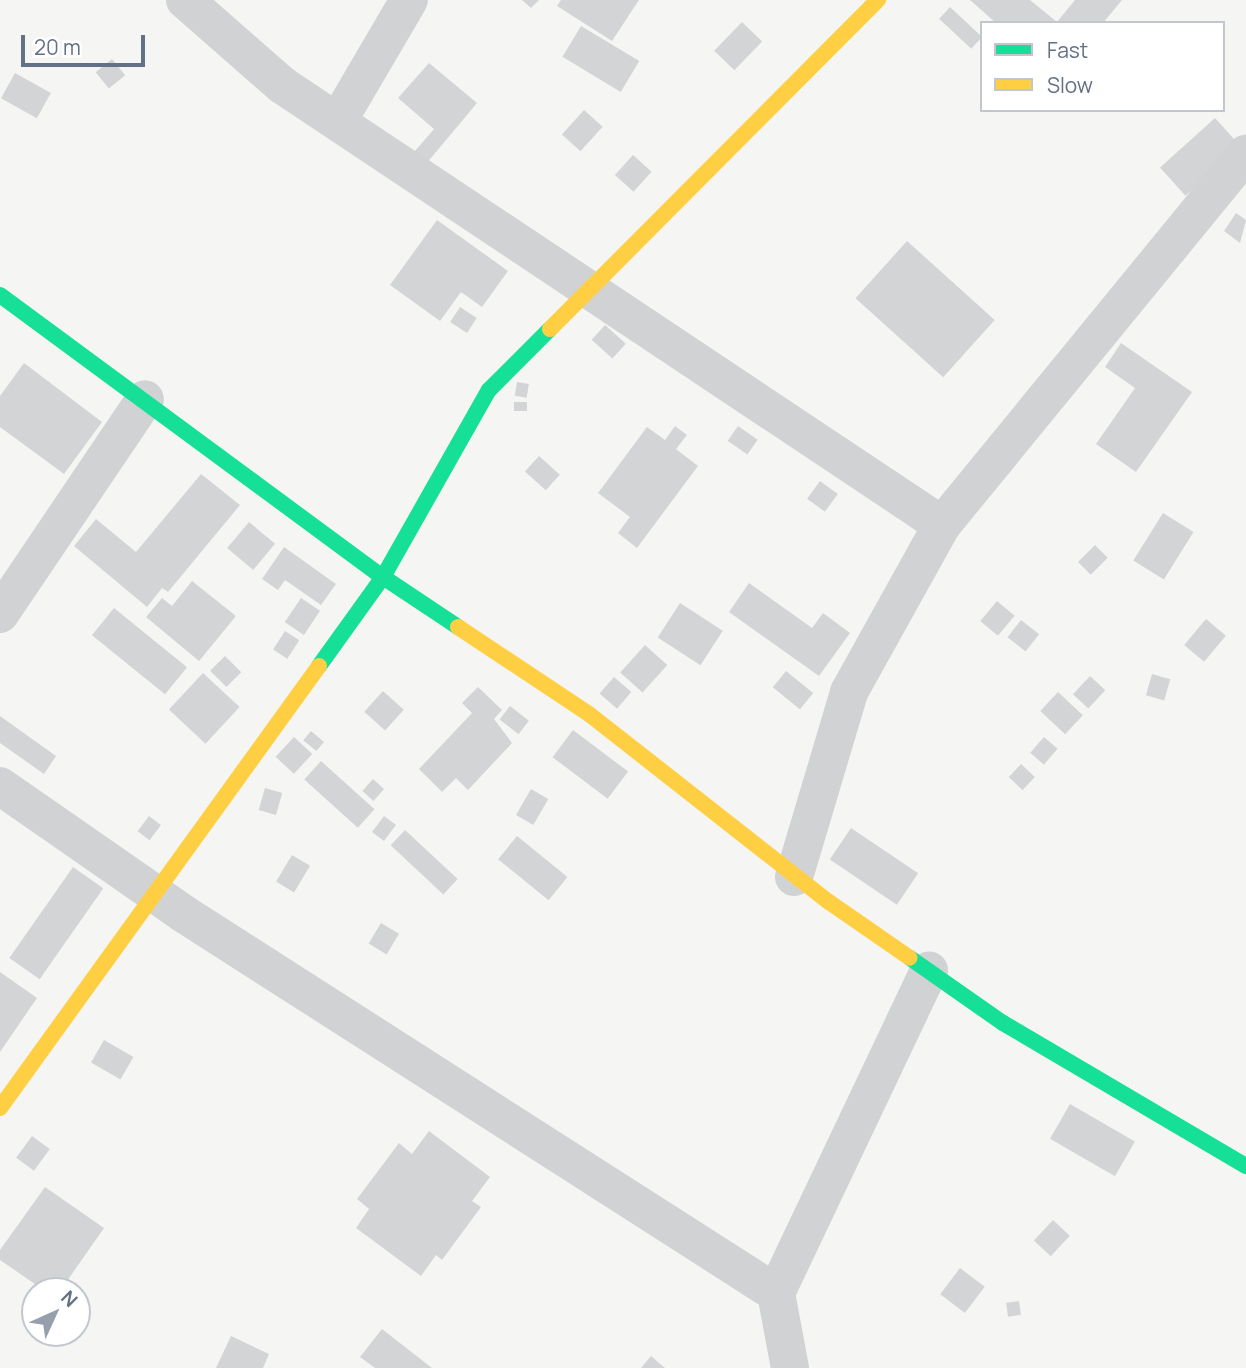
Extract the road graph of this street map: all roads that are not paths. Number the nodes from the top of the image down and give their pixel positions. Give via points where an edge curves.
1 (185, 0) edge
2 (409, 0) edge
3 (878, 0) edge
4 (338, 121) junction
5 (1246, 153) edge
6 (587, 291) junction
7 (0, 295) edge
8 (145, 399) junction
9 (942, 525) junction
10 (383, 577) junction
11 (0, 614) edge
12 (0, 786) edge
13 (794, 877) junction
14 (153, 892) junction
15 (929, 971) junction
16 (0, 1108) edge
17 (1246, 1166) edge
18 (776, 1293) junction
19 (790, 1368) edge

1 - 4 street via 282,85
2 - 4 street
3 - 6 street
4 - 6 street
5 - 9 street
6 - 9 street
6 - 10 street via 489,390
7 - 8 street
8 - 10 street
8 - 11 street
9 - 13 street via 849,692
10 - 13 street via 589,714
10 - 14 street
12 - 14 street
13 - 15 street
14 - 16 street
14 - 18 street
15 - 17 street via 1003,1023
15 - 18 street
18 - 19 street

